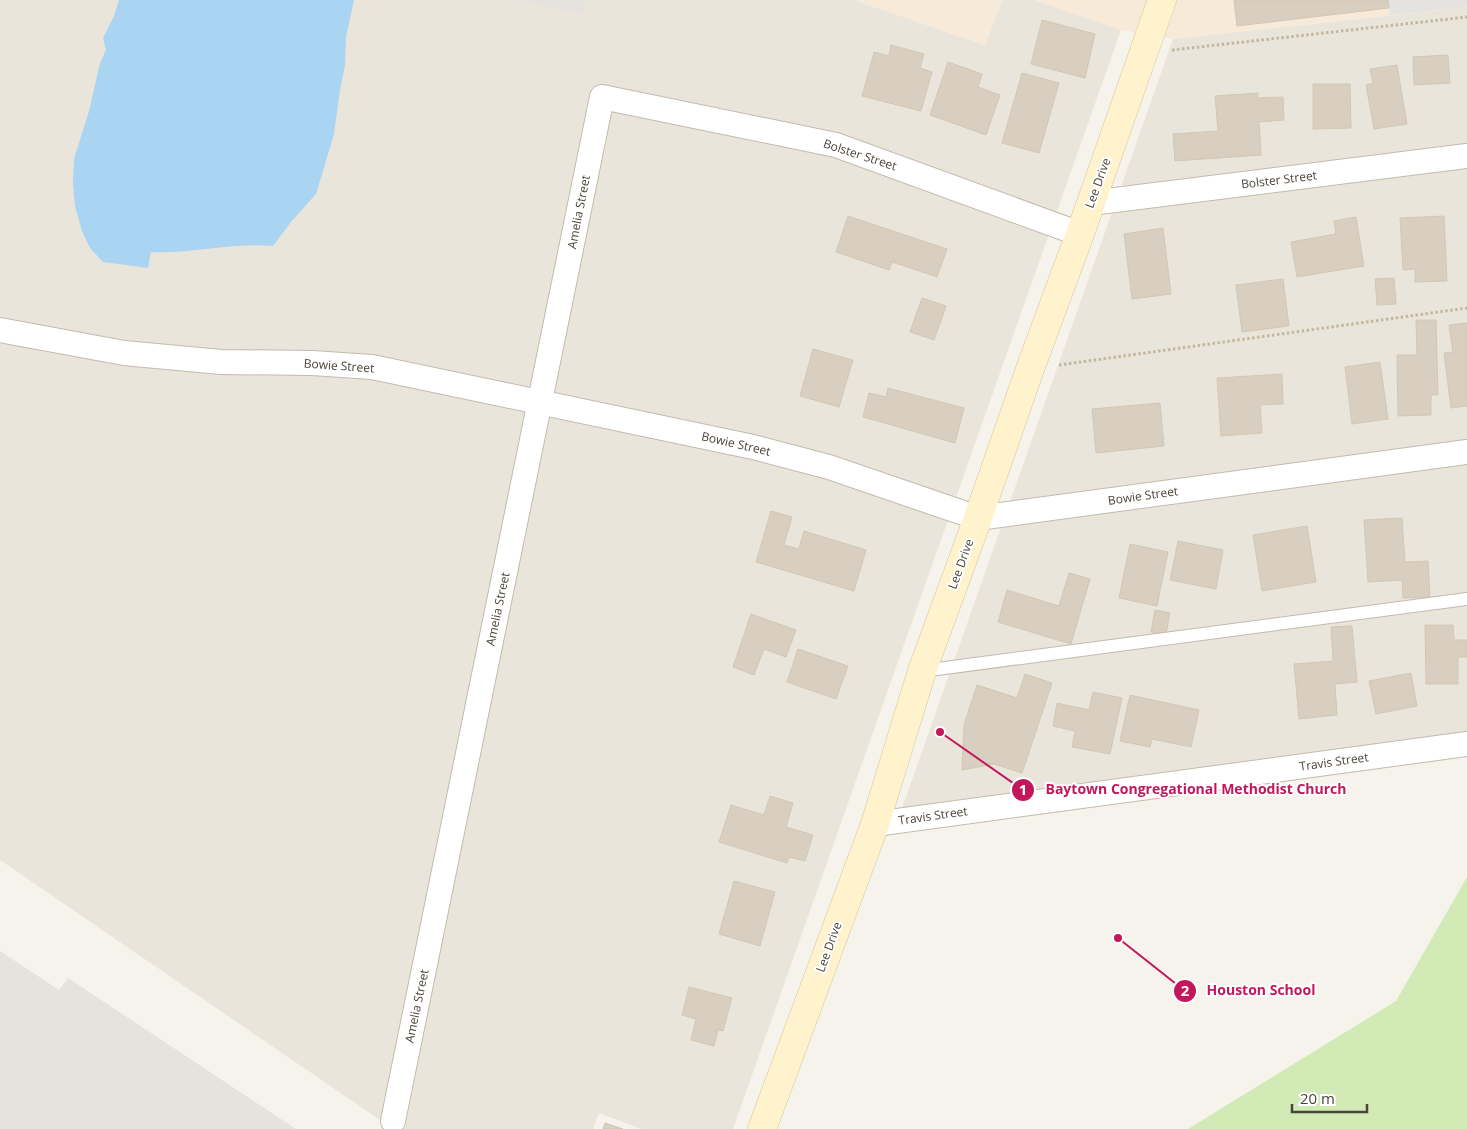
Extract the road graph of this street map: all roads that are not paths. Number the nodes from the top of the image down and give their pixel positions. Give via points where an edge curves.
1 (1162, 0) edge
2 (602, 97) joint
3 (1467, 156) edge
4 (1091, 203) junction
5 (1080, 234) junction
6 (0, 330) edge
7 (541, 402) junction
8 (1467, 452) edge
9 (978, 518) junction
10 (1467, 599) edge
11 (922, 671) junction
12 (1467, 744) edge
13 (875, 824) junction
14 (393, 1121) dead end
15 (762, 1129) edge

1 - 4 main road, Lee Drive
2 - 5 street, Bolster Street via 836,145
2 - 7 street, Amelia Street
3 - 4 street, Bolster Street
4 - 5 main road, Lee Drive
5 - 9 main road, Lee Drive
6 - 7 street, Bowie Street via 124,353 221,362 372,367
7 - 9 street, Bowie Street via 753,447 829,467
7 - 14 street, Amelia Street
8 - 9 street, Bowie Street
9 - 11 main road, Lee Drive
10 - 11 lane
11 - 13 main road, Lee Drive
12 - 13 street, Travis Street
13 - 15 main road, Lee Drive

